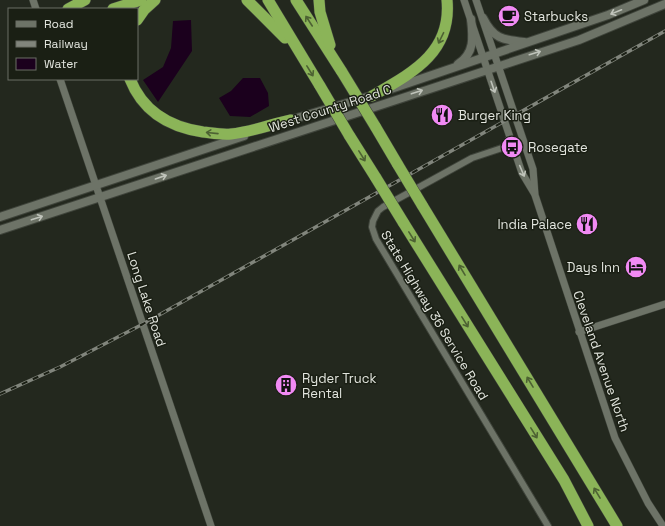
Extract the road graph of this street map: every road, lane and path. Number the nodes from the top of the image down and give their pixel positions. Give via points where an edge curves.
1 (84, 0) edge
2 (141, 0) edge
3 (155, 0) edge
4 (247, 0) edge
5 (268, 0) edge
6 (296, 0) edge
7 (319, 0) edge
8 (447, 0) edge
9 (464, 0) edge
10 (476, 0) edge
11 (644, 0) edge
12 (665, 4) edge
13 (70, 8) edge
14 (116, 8) edge
15 (483, 18) junction
16 (138, 19) edge
17 (471, 19) junction
18 (528, 42) junction
19 (495, 54) junction
20 (301, 56) junction
21 (483, 58) junction
22 (498, 65) junction
23 (339, 68) junction
24 (448, 69) junction
25 (487, 69) junction
26 (60, 80) edge
27 (130, 80) edge
28 (372, 96) junction
29 (291, 120) junction
30 (523, 141) junction
31 (512, 145) junction
32 (97, 185) junction
33 (535, 195) junction
34 (101, 197) junction
35 (0, 218) edge
36 (0, 230) edge
37 (665, 304) edge
38 (579, 332) junction
39 (211, 526) edge
40 (548, 526) edge
41 (588, 526) edge
42 (617, 526) edge
43 (663, 526) edge

1 - 13 highway
2 - 14 highway
3 - 16 highway
4 - 20 highway
5 - 20 highway
23 -> 6 highway
7 - 23 highway via 324,27
8 -> 28 highway via 448,11 442,40 422,64
9 - 17 street, Cleveland Avenue North
10 - 15 street, Cleveland Avenue North
11 -> 18 main road, West County Road C
22 -> 12 main road, West County Road C via 579,40
15 - 18 main road via 495,36
15 - 19 street, Cleveland Avenue North
17 - 21 street, Cleveland Avenue North
17 - 24 main road via 471,50 463,60
18 - 19 main road, West County Road C
19 - 21 main road, West County Road C
19 - 22 street, Cleveland Avenue North
20 -> 41 highway, bridge via 564,480
21 - 24 main road, West County Road C
21 - 25 street, Cleveland Avenue North
22 - 25 main road, West County Road C
22 - 30 street, Cleveland Avenue North
42 -> 23 highway, bridge
24 - 28 main road, West County Road C
25 -> 31 street, Cleveland Avenue North
34 -> 25 main road, West County Road C
26 - 32 street, Long Lake Road
29 -> 27 highway via 231,134 184,128 165,121 148,109
28 - 29 main road, West County Road C
29 - 32 main road, West County Road C
30 - 31 street, State Highway 36 Service Road
30 - 33 street, Cleveland Avenue North via 533,169
31 -> 33 street, Cleveland Avenue North via 522,173
31 - 40 street, State Highway 36 Service Road via 472,158 383,207 375,216 372,228 376,239
32 - 34 street, Long Lake Road
32 - 35 main road, West County Road C
33 - 38 street, Cleveland Avenue North
36 -> 34 main road, West County Road C
34 - 39 street, Long Lake Road
37 - 38 street
38 - 43 street, Cleveland Avenue North via 615,438 648,503

